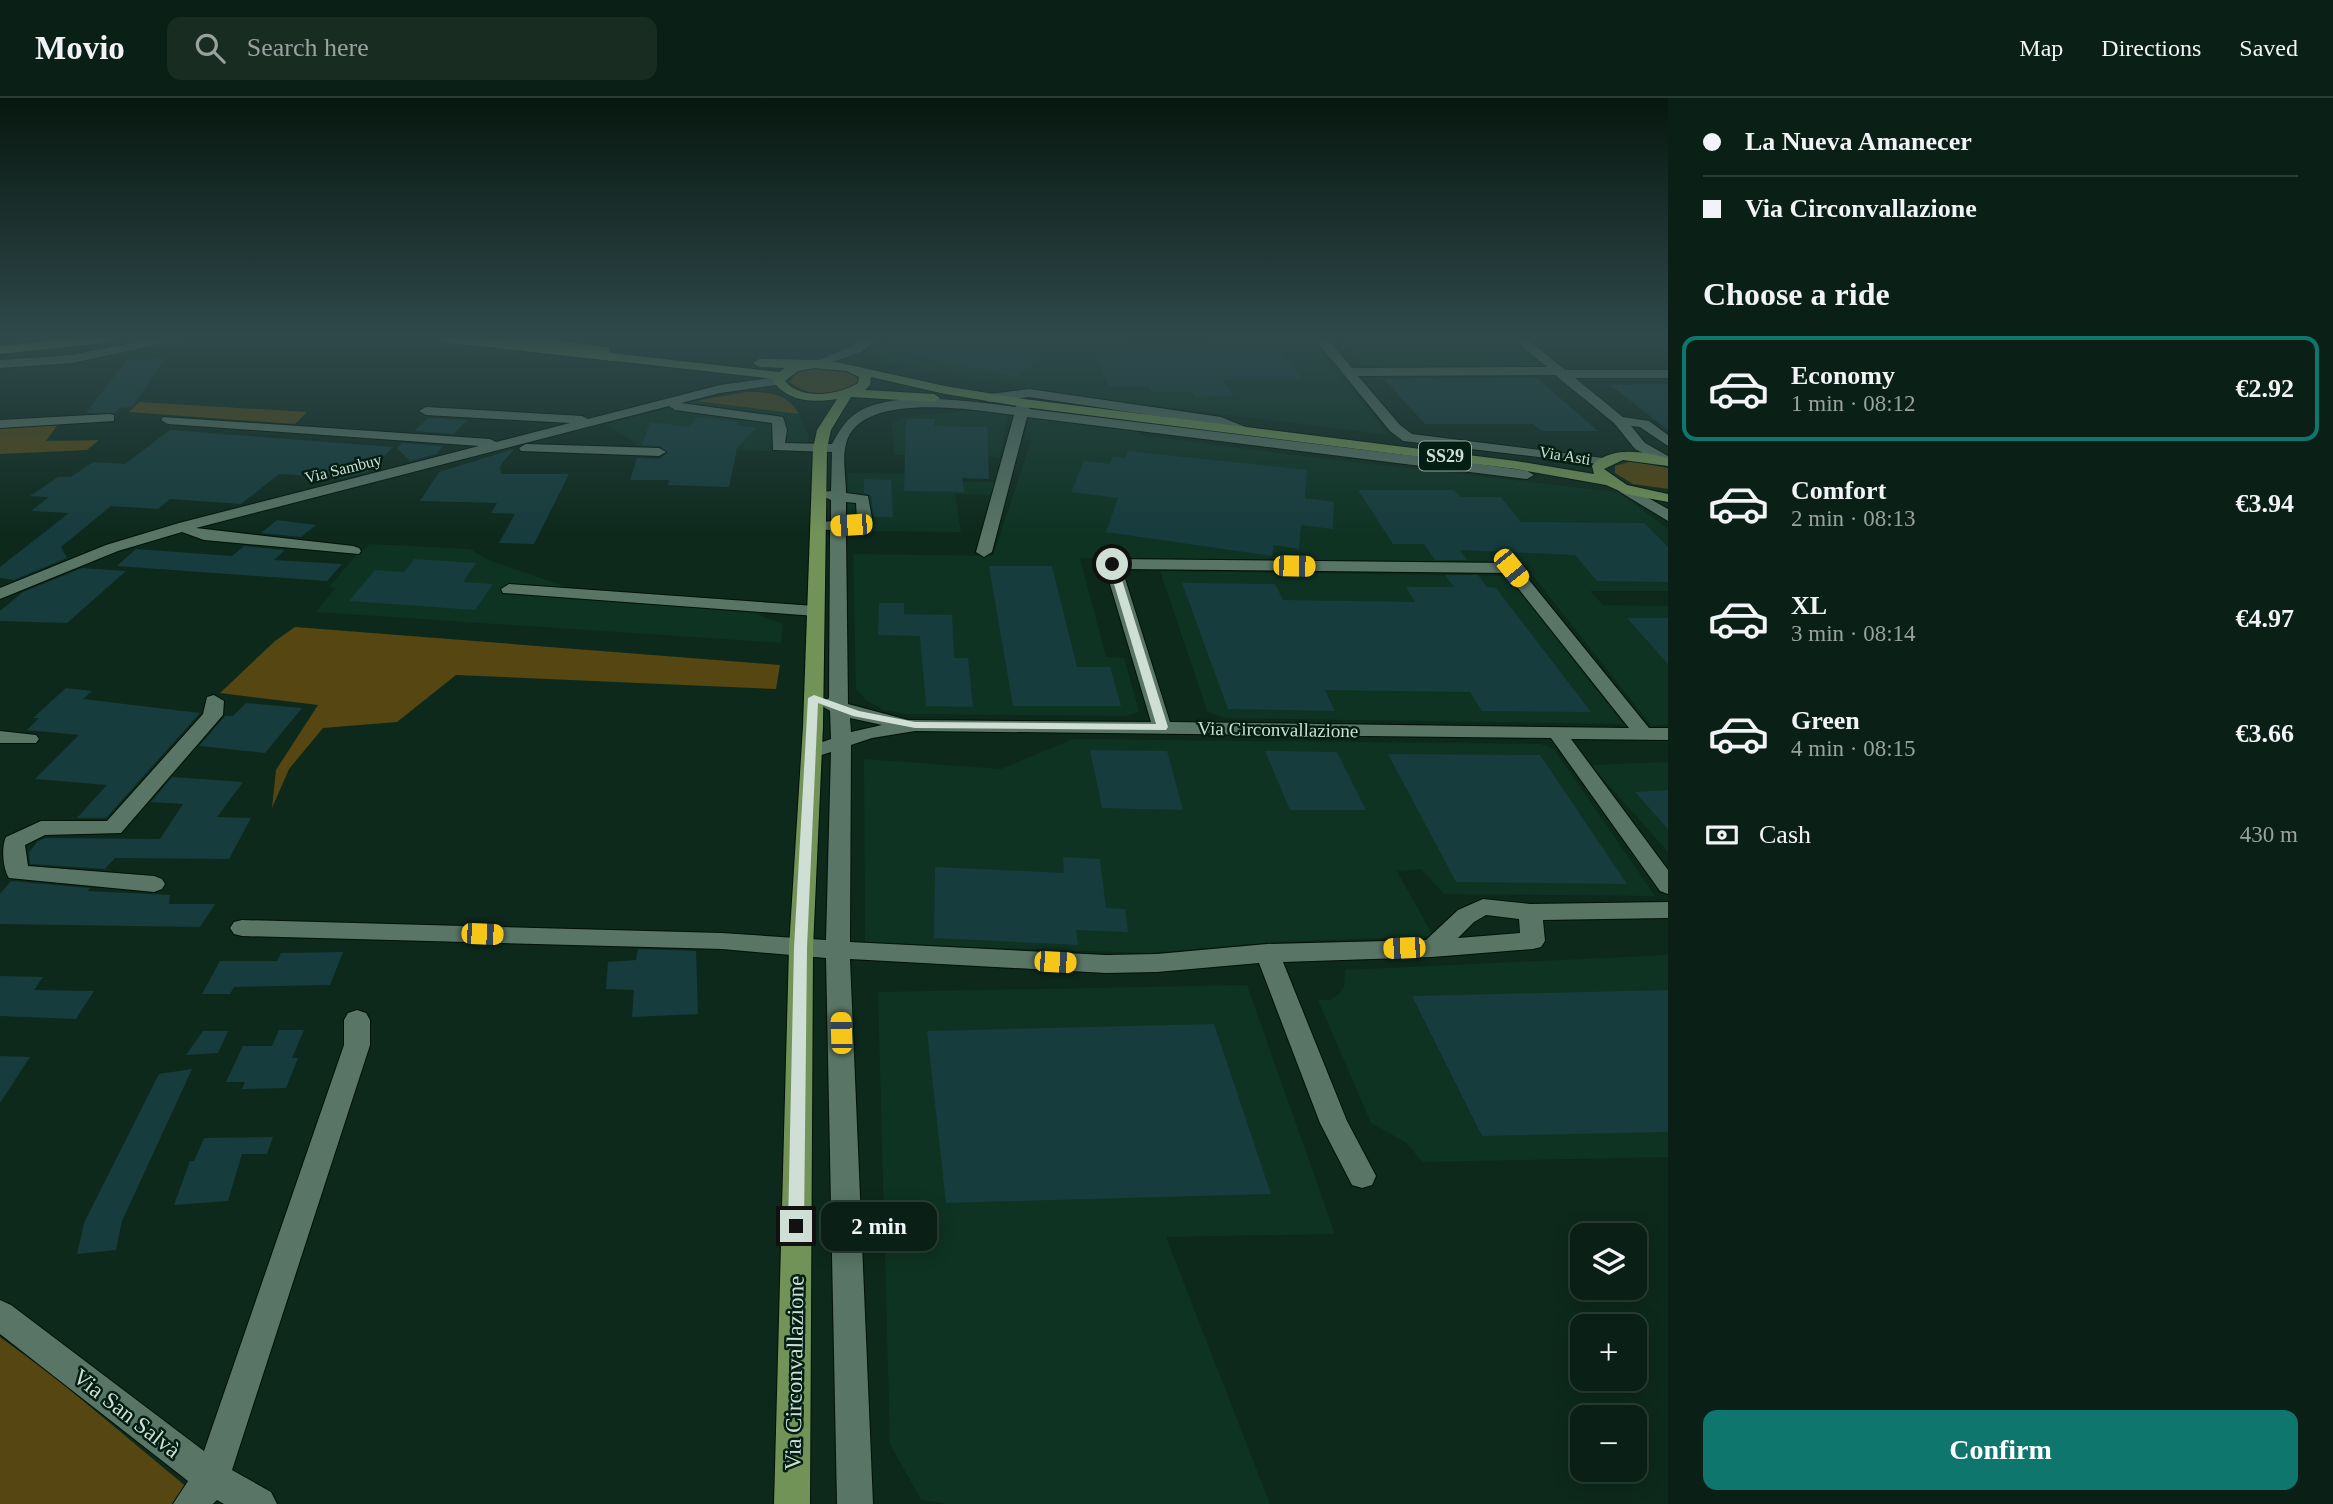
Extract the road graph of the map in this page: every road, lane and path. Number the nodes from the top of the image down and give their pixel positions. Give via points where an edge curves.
1 (671, 404) edge
2 (799, 404) edge
3 (840, 404) edge
4 (853, 404) edge
5 (984, 404) edge
6 (1010, 404) edge
7 (1115, 404) edge
8 (1375, 404) edge
9 (1598, 404) edge
10 (666, 405) junction
11 (1023, 407) junction
12 (426, 411) dead end
13 (833, 411) junction
14 (109, 418) dead end
15 (1619, 420) junction
16 (168, 421) dead end
17 (598, 422) junction
18 (0, 424) edge
19 (1130, 424) junction
20 (820, 432) junction
21 (1251, 432) junction
22 (1668, 442) edge
23 (509, 444) junction
24 (1640, 446) junction
25 (1375, 451) junction
26 (659, 452) dead end
27 (1628, 457) junction
28 (1668, 462) edge
29 (1601, 464) junction
30 (1521, 470) junction
31 (1608, 481) junction
32 (1625, 489) junction
33 (828, 495) junction
34 (1668, 498) edge
35 (1668, 515) edge
36 (184, 526) junction
37 (827, 526) junction
38 (353, 551) dead end
39 (984, 552) dead end
40 (509, 589) dead end
41 (0, 594) edge
42 (816, 611) junction
43 (814, 698) junction
44 (214, 701) dead end
45 (839, 708) junction
46 (915, 725) junction
47 (1163, 727) junction
48 (1557, 733) junction
49 (1644, 734) junction
50 (1668, 734) edge
51 (0, 737) edge
52 (29, 739) dead end
53 (841, 740) junction
54 (812, 752) junction
55 (7, 841) edge
56 (154, 884) dead end
57 (1668, 886) edge
58 (1668, 910) edge
59 (1530, 912) junction
60 (1458, 925) junction
61 (242, 928) dead end
62 (1501, 943) junction
63 (800, 948) junction
64 (1432, 948) junction
65 (838, 950) junction
66 (1267, 953) junction
67 (358, 1020) dead end
68 (1362, 1176) dead end
69 (0, 1314) edge
70 (212, 1478) junction
71 (191, 1504) edge
72 (259, 1504) edge
73 (792, 1504) edge
74 (855, 1504) edge

1 - 10 street, Via Sambuy
2 - 20 main road
3 - 13 main road, Via Circonvallazione
4 - 13 main road
5 - 11 main road
6 - 11 main road
7 - 21 street via 1221,421
8 - 29 street, Via Asti via 1408,438
9 - 15 street
10 - 17 street, Via Sambuy
10 - 20 street via 778,420 778,447
11 - 19 street
11 - 20 street via 878,408 860,417 845,433
11 - 39 street
12 - 17 street
13 - 20 main road, Via Circonvallazione
14 - 18 street
15 - 22 street via 1644,425
15 - 24 street
16 - 23 street
17 - 23 street, Via Sambuy
19 - 21 main road
19 - 25 street
20 - 33 main road, Via Circonvallazione
21 - 25 main road
23 - 26 street
23 - 36 street, Via Sambuy
24 - 27 street
24 - 28 street
25 - 30 street
27 - 28 main road
27 - 29 main road
29 - 30 main road, Via Asti
29 - 31 main road via 1599,470
30 - 31 main road, Via Asti
31 - 32 main road, Via Asti
32 - 34 main road, Via Asti
32 - 35 street
33 - 37 main road, Via Circonvallazione
33 - 37 street via 863,499 865,524
34 - 35 street via 1661,503
36 - 38 street via 204,535
36 - 41 street, Via Sambuy via 113,548
37 - 42 main road, Via Circonvallazione
37 - 45 street
40 - 42 street
42 - 43 main road, Via Circonvallazione
43 - 45 street, Via Circonvallazione
43 - 54 main road, Via Circonvallazione
44 - 55 street via 214,715 113,828 41,828
45 - 46 street, Via Circonvallazione
45 - 53 street
46 - 47 street, Via Circonvallazione
46 - 53 street, Via Circonvallazione
47 - 48 street, Via Circonvallazione
47 - 49 street via 1112,564 1511,568
48 - 49 street, Via Circonvallazione
48 - 57 street
49 - 50 street, Via Circonvallazione
51 - 52 street
53 - 54 street, Via Circonvallazione
53 - 65 street
54 - 63 main road, Via Circonvallazione
55 - 56 street via 17,873
58 - 59 street
59 - 60 street via 1483,907
59 - 62 street via 1533,941
60 - 62 street
60 - 64 street
61 - 63 street via 722,941
62 - 64 street
63 - 65 street
63 - 73 main road, Via Circonvallazione
64 - 66 street
65 - 66 street via 1106,964
65 - 74 street
66 - 68 street via 1334,1123
67 - 70 street via 357,1045
69 - 70 street, Via San Salvà
70 - 71 street
70 - 72 street, Via San Salvà

